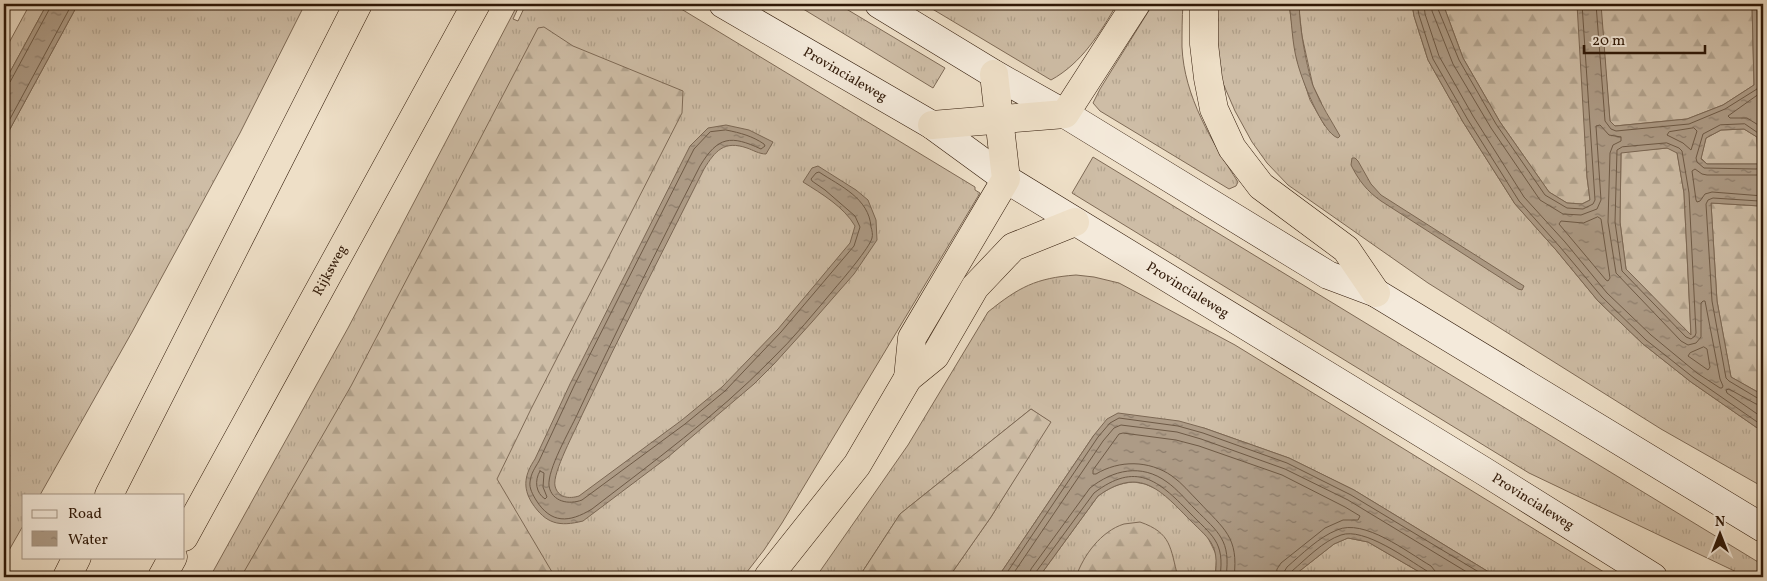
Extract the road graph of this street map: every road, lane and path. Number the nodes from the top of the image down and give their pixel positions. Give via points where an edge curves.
1 (358, 4) edge
2 (476, 4) edge
3 (723, 4) edge
4 (879, 4) edge
5 (1136, 4) edge
6 (1204, 4) edge
7 (994, 74) junction
8 (1065, 114) junction
9 (1000, 120) junction
10 (932, 125) junction
11 (1006, 179) junction
12 (1075, 222) junction
13 (1376, 293) junction
14 (908, 378) junction
15 (110, 494) edge
16 (1763, 528) edge
17 (185, 535) edge
18 (76, 558) edge
19 (172, 558) edge
20 (67, 577) edge
21 (162, 577) edge
22 (768, 577) edge
23 (1653, 577) edge

1 - 15 highway
2 - 17 highway, Rijksweg
3 - 10 main road, Provincialeweg
4 - 7 main road
5 - 8 highway
6 - 13 highway via 1204,44 1214,109 1232,148 1261,186 1346,249
7 - 8 main road
7 - 9 highway
8 - 9 highway
8 - 13 main road via 1328,275
9 - 10 highway
9 - 11 highway
10 - 11 main road, Provincialeweg
11 - 12 main road, Provincialeweg
11 - 14 highway via 912,338
12 - 14 highway via 1013,247 975,288 935,356
12 - 23 main road, Provincialeweg
13 - 16 main road
14 - 22 highway via 857,465
18 - 20 highway
19 - 21 highway

